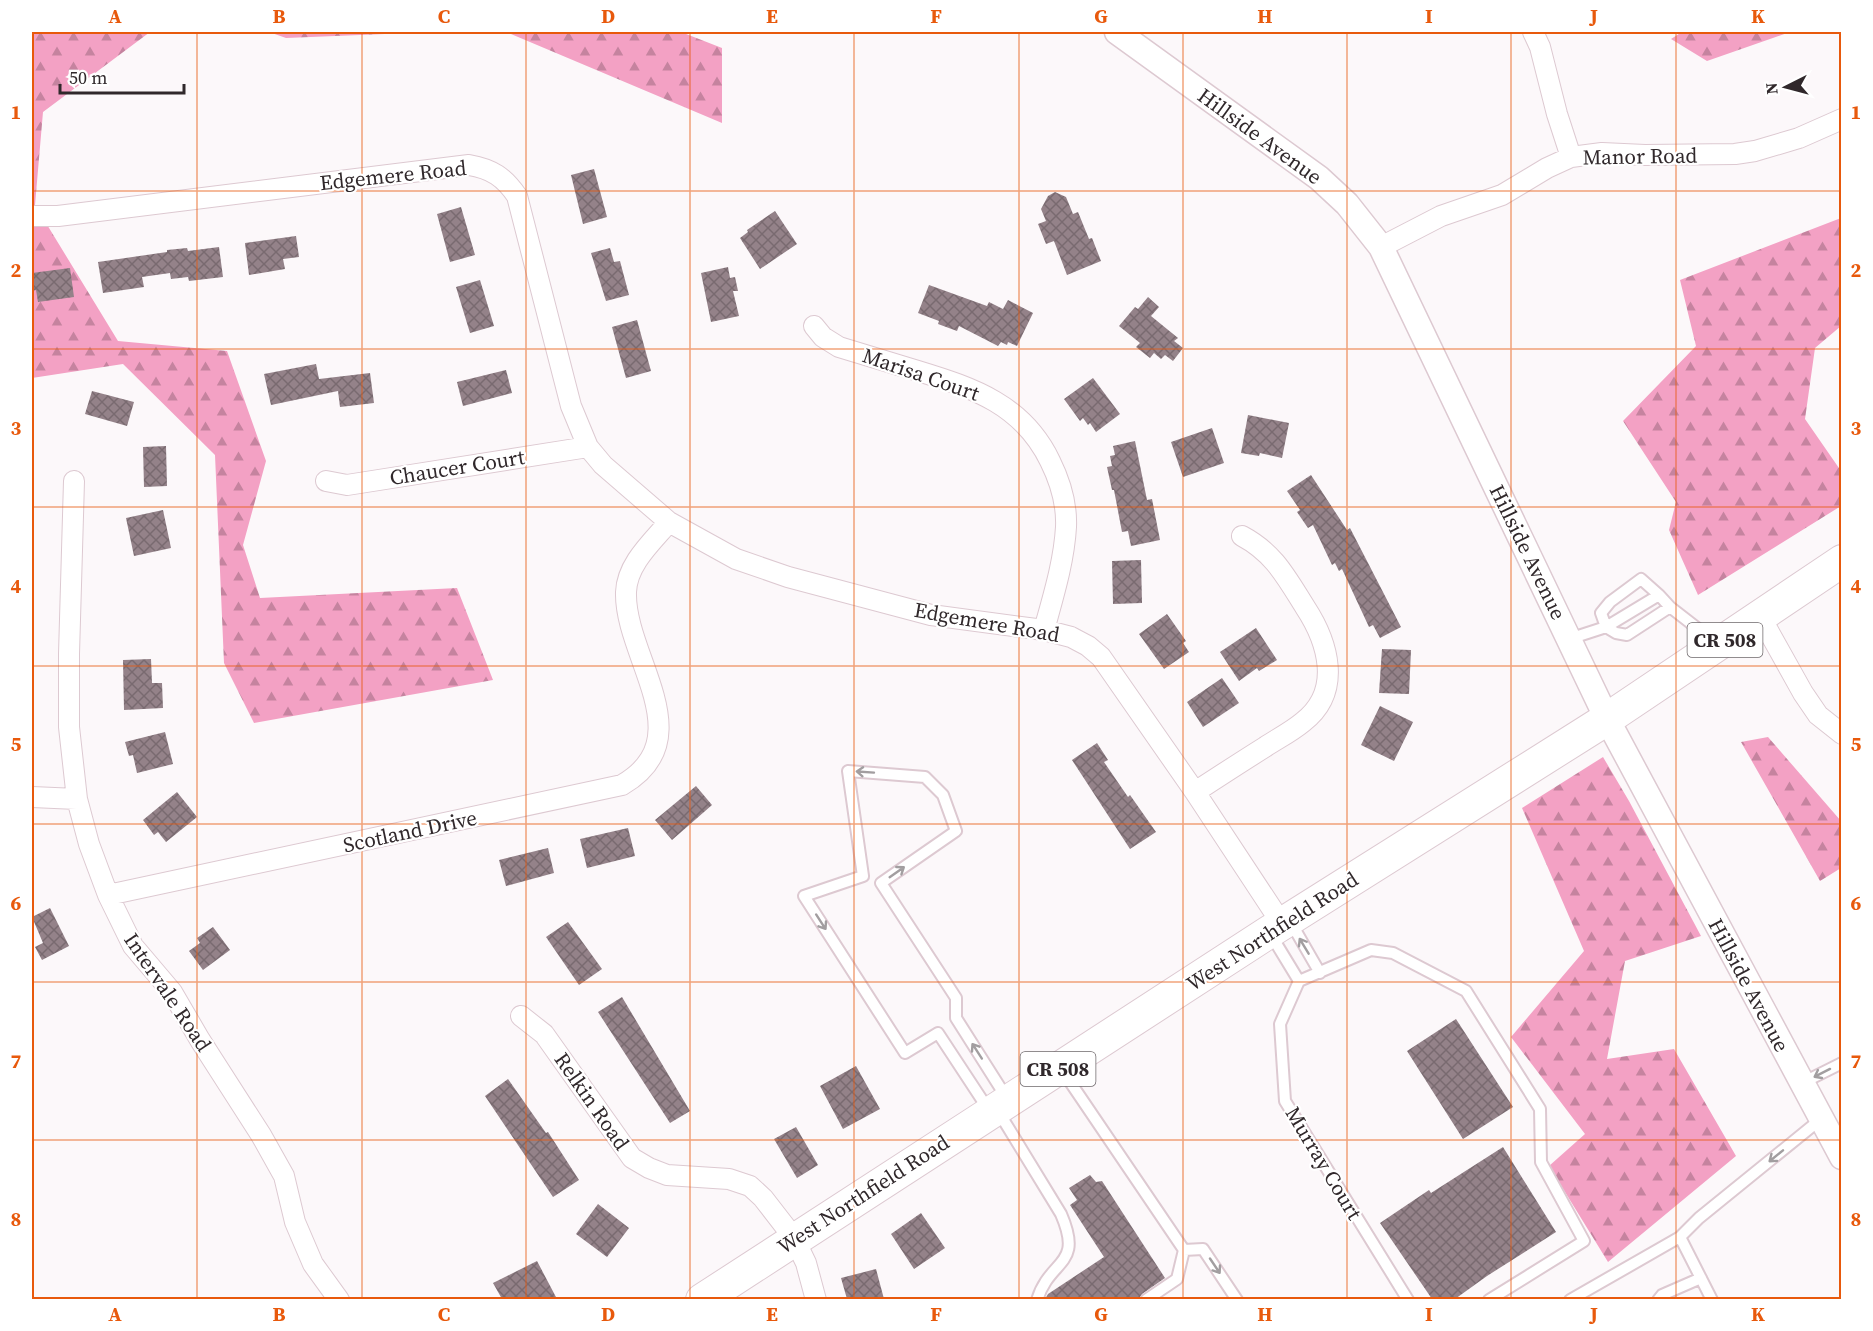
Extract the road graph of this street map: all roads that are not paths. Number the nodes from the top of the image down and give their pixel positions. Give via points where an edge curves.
1 (1117, 32) edge
2 (1533, 32) edge
3 (1842, 119) edge
4 (1571, 157) junction
5 (32, 216) edge
6 (1381, 247) junction
7 (814, 326) dead end
8 (588, 447) junction
9 (74, 481) dead end
10 (326, 481) dead end
11 (669, 522) junction
12 (1242, 536) dead end
13 (1842, 561) edge
14 (1659, 595) junction
15 (1670, 607) junction
16 (1760, 616) junction
17 (1606, 627) junction
18 (1044, 630) junction
19 (1569, 639) junction
20 (1718, 645) junction
21 (1607, 719) junction
22 (1842, 735) edge
23 (1195, 792) junction
24 (32, 797) edge
25 (77, 799) junction
26 (108, 895) junction
27 (1280, 925) junction
28 (1320, 973) junction
29 (1299, 981) junction
30 (521, 1016) dead end
31 (1842, 1063) edge
32 (1060, 1067) junction
33 (1802, 1083) junction
34 (998, 1107) junction
35 (1821, 1119) junction
36 (1841, 1156) edge
37 (1680, 1237) junction
38 (794, 1238) junction
39 (1184, 1251) junction
40 (1701, 1278) junction
41 (339, 1299) edge
42 (702, 1299) edge
43 (816, 1299) edge
44 (1037, 1299) edge
45 (1146, 1299) edge
46 (1237, 1299) edge
47 (1408, 1299) edge
48 (1489, 1299) edge
49 (1570, 1299) edge
50 (1658, 1299) edge
51 (1712, 1299) edge

1 - 6 street, Hillside Avenue via 1319,178 1347,204
2 - 4 street
3 - 4 street, Manor Road via 1799,138 1735,154 1602,153
4 - 6 street, Manor Road via 1502,195 1441,216
5 - 8 street, Edgemere Road via 58,216 469,165 495,172 517,196 571,406
6 - 19 street, Hillside Avenue
7 - 18 street, Marisa Court via 839,347 961,384 986,396 1020,419 1036,437 1059,478 1066,524
8 - 10 street, Chaucer Court via 347,485
8 - 11 street, Edgemere Road via 603,465
9 - 25 street, Intervale Road via 69,727
11 - 18 street, Edgemere Road via 736,560 788,577 931,615
11 - 26 street, Scotland Drive via 631,570 626,591 660,726 657,746 639,774 622,785
12 - 23 street via 1258,544 1275,561 1318,627 1328,658 1326,687 1304,722
13 - 16 main road, West Northfield Road / CR 508
14 - 15 lane
14 - 17 lane
14 - 17 lane via 1641,579 1601,613
15 - 17 lane via 1627,635
15 - 20 lane
16 - 20 main road, West Northfield Road / CR 508
16 - 22 street via 1818,715
17 - 19 lane
18 - 23 street, Edgemere Road via 1071,637 1101,657
19 - 21 street, Hillside Avenue
20 - 21 main road, West Northfield Road / CR 508
21 - 27 main road, West Northfield Road / CR 508
21 - 33 street, Hillside Avenue
23 - 27 street, Edgemere Road
24 - 25 street
25 - 26 street, Intervale Road
26 - 41 street, Intervale Road via 133,946 172,992 284,1176 295,1222 313,1264
28 -> 27 lane
27 - 29 lane
27 - 32 main road, West Northfield Road / CR 508
28 - 29 lane
28 - 48 lane via 1371,950 1393,953 1466,991 1540,1109 1541,1162 1584,1241
29 - 47 lane, Murray Court via 1280,1024 1286,1101
30 - 38 street, Relkin Road via 544,1034 632,1158 667,1174 729,1179 750,1186
31 -> 33 lane
32 - 34 main road, West Northfield Road / CR 508
32 - 39 lane
33 - 35 street, Hillside Avenue
34 -> 34 lane via 956,1018 956,998 881,883 956,831 943,795 925,777 848,771 863,876 804,896 904,1053 938,1033
34 - 38 main road, West Northfield Road / CR 508
34 - 44 lane via 1069,1232 1069,1253 1040,1289
35 - 36 street, Hillside Avenue
35 -> 37 lane
37 - 40 lane
37 - 49 lane
38 - 42 main road, West Northfield Road / CR 508
38 - 43 street, Relkin Road
39 - 45 lane via 1177,1279
39 -> 46 lane via 1203,1249
40 - 50 lane
40 - 51 lane

